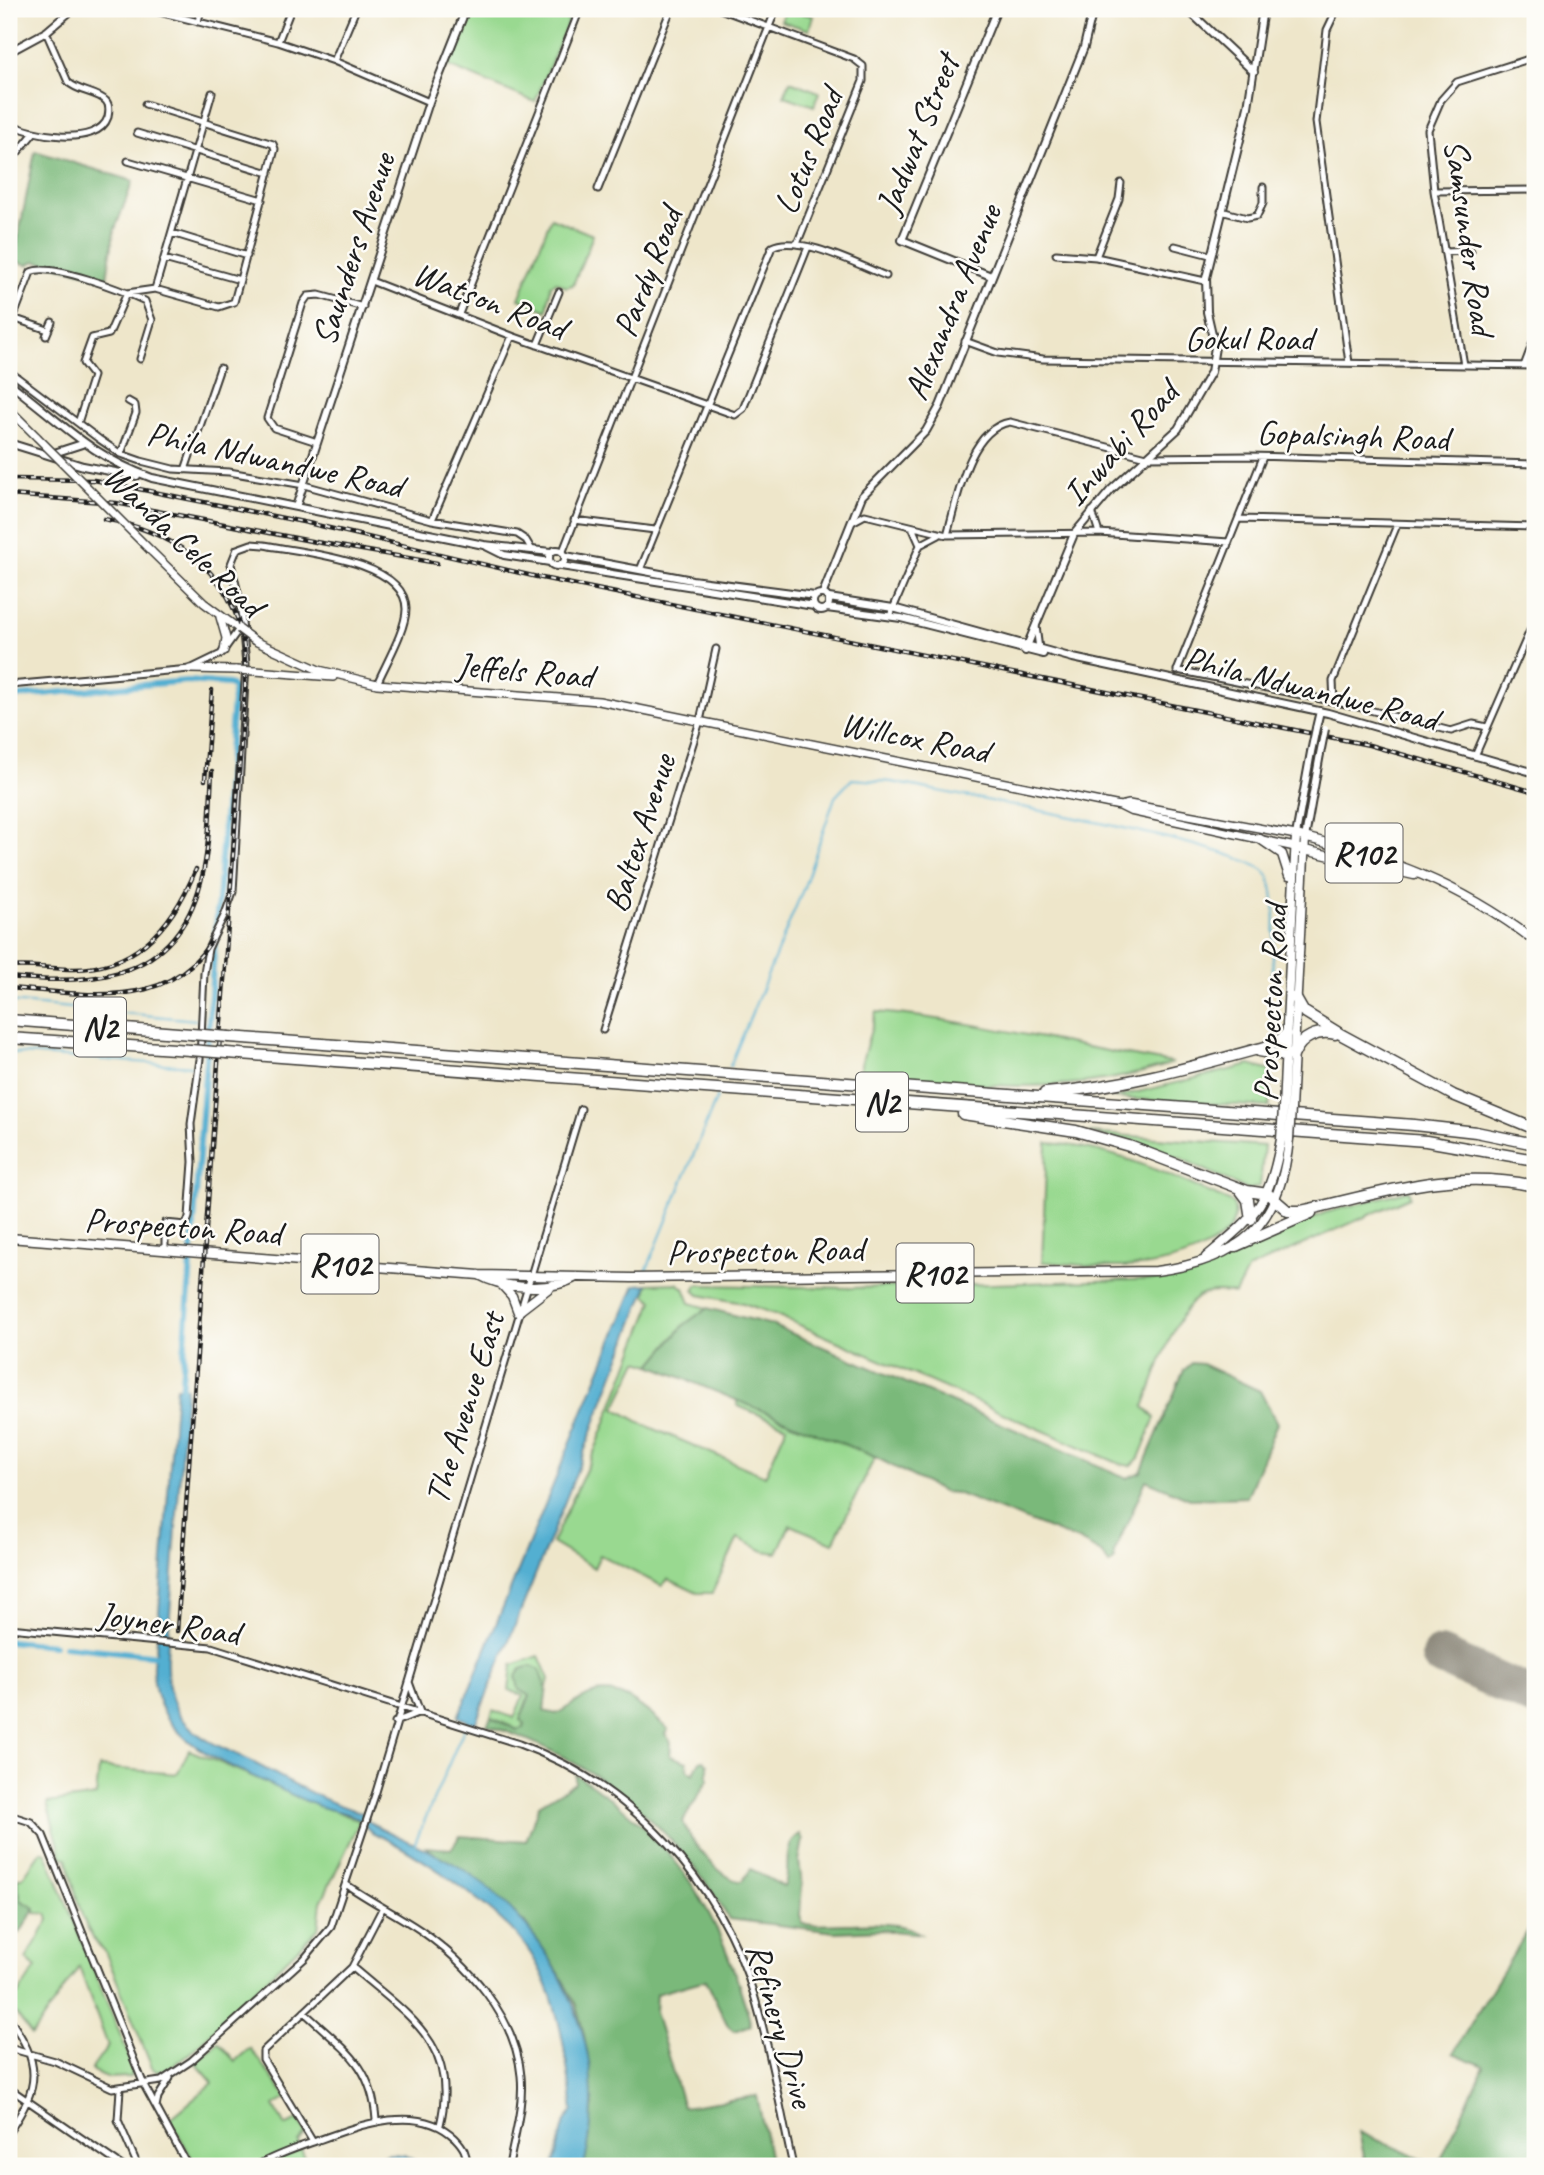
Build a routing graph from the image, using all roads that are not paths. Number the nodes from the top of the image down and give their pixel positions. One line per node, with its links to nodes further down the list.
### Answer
1 (73, 9): 18 (street)
2 (147, 9): 16 (street)
3 (201, 9): 16 (street)
4 (291, 9): 19 (street)
5 (356, 9): 22 (street)
6 (466, 9): 25 (street, Saunders Avenue)
7 (580, 9): 63 (street)
8 (671, 9): 38 (street)
9 (720, 9): 17 (street)
10 (776, 9): 17 (street, Pardy Road)
11 (997, 9): 55 (street, Jadwat Street)
12 (1093, 9): 55 (street, Alexandra Avenue)
13 (1187, 9): 23 (street)
14 (1263, 9): 23 (street, Inwabi Road)
15 (1337, 9): 73 (street)
16 (198, 22): 19 (street)
17 (768, 29): 44 (street, Lotus Road); 79 (street, Pardy Road)
18 (46, 32): 20 (street); 30 (street)
19 (278, 42): 22 (street)
20 (9, 52)
21 (1535, 57): 40 (street, Samsunder Road)
22 (334, 61): 25 (street)
23 (1254, 72): 42 (street, Inwabi Road)
24 (212, 93): 28 (street)
25 (429, 102): 57 (street, Saunders Avenue)
26 (145, 104): 28 (street)
27 (9, 123): 30 (street)
28 (203, 124): 31 (street); 34 (street)
29 (137, 133): 31 (street)
30 (33, 134): 33 (street)
31 (196, 149): 34 (street); 35 (street)
32 (128, 161): 35 (street)
33 (9, 163)
34 (269, 173): 41 (street)
35 (188, 178): 41 (street); 43 (street)
36 (1121, 183): 52 (street)
37 (1264, 187): 42 (street)
38 (598, 189)
39 (1535, 190): 40 (street)
40 (1434, 191): 48 (street, Samsunder Road)
41 (262, 200): 50 (street)
42 (1221, 211): 51 (street, Inwabi Road)
43 (172, 233): 50 (street); 53 (street)
44 (797, 244): 46 (street); 82 (street, Lotus Road)
45 (1175, 246): 51 (street)
46 (808, 247): 54 (street); 82 (street, Watson Road)
47 (1471, 251): 48 (street)
48 (1444, 253): 74 (street, Samsunder Road)
49 (1056, 254): 52 (street)
50 (247, 256): 56 (street)
51 (1209, 256): 58 (street, Inwabi Road)
52 (1096, 257): 58 (street)
53 (164, 258): 56 (street); 59 (street)
54 (886, 276)
55 (991, 276): 69 (street, Alexandra Avenue)
56 (240, 281): 59 (street)
57 (371, 281): 62 (street, Saunders Avenue); 63 (street, Watson Road)
58 (1205, 281): 72 (street, Inwabi Road)
59 (155, 289): 61 (street)
60 (559, 292): 70 (street)
61 (127, 293): 64 (street); 71 (street); 84 (street)
62 (363, 307): 85 (street, Saunders Avenue); 85 (street)
63 (458, 314): 67 (street, Watson Road)
64 (13, 318): 65 (street); 66 (street)
65 (52, 322)
66 (9, 329)
67 (512, 336): 70 (street, Watson Road); 103 (street)
68 (1535, 337): 75 (street)
69 (965, 341): 72 (street, Gokul Road); 98 (street, Alexandra Avenue)
70 (537, 345): 79 (street, Watson Road)
71 (140, 359)
72 (1214, 362): 73 (street, Gokul Road); 88 (street, Inwabi Road)
73 (1349, 363): 74 (street, Gokul Road)
74 (1464, 365): 75 (street, Gokul Road)
75 (1524, 366): 76 (street, Gokul Road)
76 (1535, 366)
77 (220, 368): 95 (street)
78 (9, 371): 84 (street, Phila Ndwandwe Road)
79 (631, 380): 82 (street, Watson Road); 104 (street, Pardy Road)
80 (9, 383): 87 (street, Phila Ndwandwe Road)
81 (128, 401): 89 (street)
82 (709, 406): 109 (street, Lotus Road)
83 (9, 409): 130 (main road, Wanda Cele Road, bridge)
84 (78, 423): 89 (street, Phila Ndwandwe Road)
85 (317, 442): 97 (street, Saunders Avenue)
86 (9, 443): 90 (street)
87 (82, 444): 90 (street); 96 (street, Phila Ndwandwe Road)
88 (1158, 447): 91 (street); 92 (street, Inwabi Road)
89 (121, 454): 95 (street, Phila Ndwandwe Road)
90 (49, 455): 96 (street)
91 (1170, 456): 92 (street, Gopalsingh Road); 93 (street, Gopalsingh Road)
92 (1147, 457): 100 (street, Inwabi Road); 113 (street, Gopalsingh Road)
93 (1263, 457): 94 (street, Gopalsingh Road); 102 (street)
94 (1535, 464)
95 (185, 470): 97 (street, Phila Ndwandwe Road)
96 (152, 478): 99 (street, Phila Ndwandwe Road)
97 (304, 485): 99 (street, Saunders Avenue); 103 (street, Phila Ndwandwe Road)
98 (862, 496): 101 (street); 105 (street, Alexandra Avenue)
99 (296, 507): 116 (street, Phila Ndwandwe Road)
100 (1092, 511): 110 (street); 111 (street, Inwabi Road)
101 (865, 515): 105 (street); 107 (street)
102 (1239, 519): 106 (street); 115 (street)
103 (432, 520): 114 (street, Phila Ndwandwe Road)
104 (574, 520): 109 (street); 121 (street, Pardy Road)
105 (850, 523): 125 (street, Alexandra Avenue)
106 (1397, 525): 108 (street); 145 (street)
107 (912, 527): 112 (street); 117 (street)
108 (1535, 527)
109 (655, 530): 124 (street, Lotus Road)
110 (1099, 533): 111 (street); 115 (street)
111 (1074, 534): 113 (street); 131 (street, Inwabi Road)
112 (939, 535): 113 (street); 117 (street)
113 (947, 536)
114 (526, 540): 118 (street); 119 (street)
115 (1229, 542): 140 (street)
116 (484, 545): 118 (street, Phila Ndwandwe Road); 122 (street, Phila Ndwandwe Road)
117 (920, 545): 128 (street)
118 (519, 548): 119 (street, Phila Ndwandwe Road)
119 (532, 550): 120 (street, Phila Ndwandwe Road)
120 (551, 552): 121 (street, Phila Ndwandwe Road); 122 (street)
121 (564, 554): 123 (street); 124 (street, Phila Ndwandwe Road)
122 (550, 562): 123 (street, Phila Ndwandwe Road)
123 (561, 566): 126 (street)
124 (640, 570): 125 (street, Phila Ndwandwe Road)
125 (822, 596): 126 (street); 127 (street); 128 (street, Phila Ndwandwe Road)
126 (814, 607): 127 (street, Phila Ndwandwe Road)
127 (827, 608): 129 (street, Phila Ndwandwe Road)
128 (893, 608): 129 (street); 134 (street, Phila Ndwandwe Road)
129 (890, 616): 134 (street, Phila Ndwandwe Road)
130 (220, 617): 133 (main road, Wanda Cele Road); 137 (main road)
131 (1037, 619): 134 (street, Inwabi Road); 136 (street, Inwabi Road)
132 (1535, 619): 149 (street)
133 (236, 627): 137 (street); 141 (main road, Wanda Cele Road, bridge)
134 (1026, 648): 136 (street, Phila Ndwandwe Road); 138 (street, Phila Ndwandwe Road)
135 (716, 649): 148 (street, Baltex Avenue)
136 (1039, 649): 138 (street, Phila Ndwandwe Road)
137 (225, 651): 139 (street)
138 (1073, 658): 142 (street, Phila Ndwandwe Road)
139 (190, 668): 141 (main road, bridge); 144 (street)
140 (1178, 670): 142 (street); 145 (street, Phila Ndwandwe Road)
141 (345, 677): 143 (main road, Jeffels Road)
142 (1173, 680): 146 (street, Phila Ndwandwe Road)
143 (377, 684): 148 (main road, Jeffels Road); 182 (street, bridge)
144 (9, 685)
145 (1334, 702): 149 (street, Phila Ndwandwe Road)
146 (1320, 711): 147 (street, Phila Ndwandwe Road); 153 (street, Prospecton Road, bridge)
147 (1328, 713): 150 (street, Phila Ndwandwe Road); 154 (street, Prospecton Road, bridge)
148 (700, 721): 152 (main road, Willcox Road); 163 (street, Baltex Avenue)
149 (1488, 727): 150 (street)
150 (1475, 756): 151 (street, Phila Ndwandwe Road)
151 (1535, 773)
152 (1120, 806): 153 (main road, Willcox Road); 155 (main road, Willcox Road)
153 (1296, 835): 154 (main road, R102); 156 (main road, Prospecton Road / R102)
154 (1306, 838): 157 (main road, Prospecton Road / R102); 158 (main road, R102)
155 (1260, 839): 156 (main road, Willcox Road); 159 (main road)
156 (1295, 847): 157 (main road, R102); 159 (main road, Prospecton Road / R102)
157 (1305, 850): 158 (main road, R102); 161 (main road, Prospecton Road / R102)
158 (1431, 878): 160 (main road, R102)
159 (1291, 889): 164 (main road, Prospecton Road / R102)
160 (1535, 941)
161 (1295, 997): 165 (highway); 168 (main road, Prospecton Road / R102)
162 (9, 1020): 169 (highway, N2, bridge)
163 (603, 1030)
164 (1286, 1034): 167 (highway); 168 (main road, Prospecton Road / R102)
165 (1342, 1035): 168 (highway); 172 (highway)
166 (9, 1038): 170 (highway, N2, bridge)
167 (1251, 1051): 168 (highway); 169 (highway)
168 (1290, 1055): 177 (main road, Prospecton Road / R102, bridge)
169 (1017, 1096): 173 (highway, N2)
170 (945, 1106): 174 (highway, N2); 176 (highway)
171 (581, 1109): 185 (street, The Avenue East)
172 (1535, 1129)
173 (1535, 1144)
174 (1535, 1160)
175 (1535, 1186): 178 (highway)
176 (1238, 1188): 177 (highway); 179 (highway)
177 (1272, 1198): 178 (highway); 179 (main road, Prospecton Road / R102); 181 (main road, Prospecton Road / R102)
178 (1330, 1204): 181 (highway)
179 (1251, 1219): 183 (main road, Prospecton Road / R102)
180 (9, 1238): 182 (main road, Prospecton Road / R102)
181 (1236, 1246): 183 (main road, Prospecton Road / R102)
182 (165, 1251): 184 (main road, Prospecton Road / R102)
183 (1204, 1258): 186 (main road, Prospecton Road / R102)
184 (479, 1275): 185 (main road, R102); 187 (main road, R102)
185 (529, 1275): 186 (main road, R102); 189 (street, The Avenue East)
186 (576, 1277): 188 (main road, R102)
187 (501, 1283): 189 (main road, R102); 190 (main road)
188 (555, 1284): 189 (main road, R102); 190 (main road)
189 (526, 1286): 190 (street, The Avenue East)
190 (518, 1312): 192 (street, The Avenue East)
191 (9, 1628): 193 (street, Joyner Road)
192 (408, 1680): 193 (street, The Avenue East); 194 (street)
193 (400, 1706): 194 (street, Refinery Drive); 195 (street, The Avenue East)
194 (420, 1713): 195 (street); 220 (street, Refinery Drive)
195 (396, 1723): 197 (street, The Avenue East)
196 (9, 1815): 205 (street)
197 (347, 1885): 198 (street); 204 (street, The Avenue East)
198 (382, 1909): 199 (street); 219 (street)
199 (352, 1967): 200 (street); 211 (street)
200 (304, 2012): 210 (street); 213 (street)
201 (9, 2018): 203 (street)
202 (9, 2048): 203 (street)
203 (32, 2054): 207 (street); 208 (street)
204 (172, 2076): 205 (street, The Avenue East); 209 (street)
205 (144, 2085): 207 (street, The Avenue East); 209 (street)
206 (9, 2088): 208 (street)
207 (120, 2089): 215 (street)
208 (29, 2102): 212 (street); 214 (street)
209 (156, 2110): 216 (street)
210 (376, 2120): 211 (street); 213 (street)
211 (440, 2125): 218 (street)
212 (9, 2132)
213 (313, 2142): 217 (street)
214 (122, 2166)
215 (138, 2166)
216 (188, 2166)
217 (256, 2166)
218 (466, 2166)
219 (509, 2166)
220 (793, 2166)

